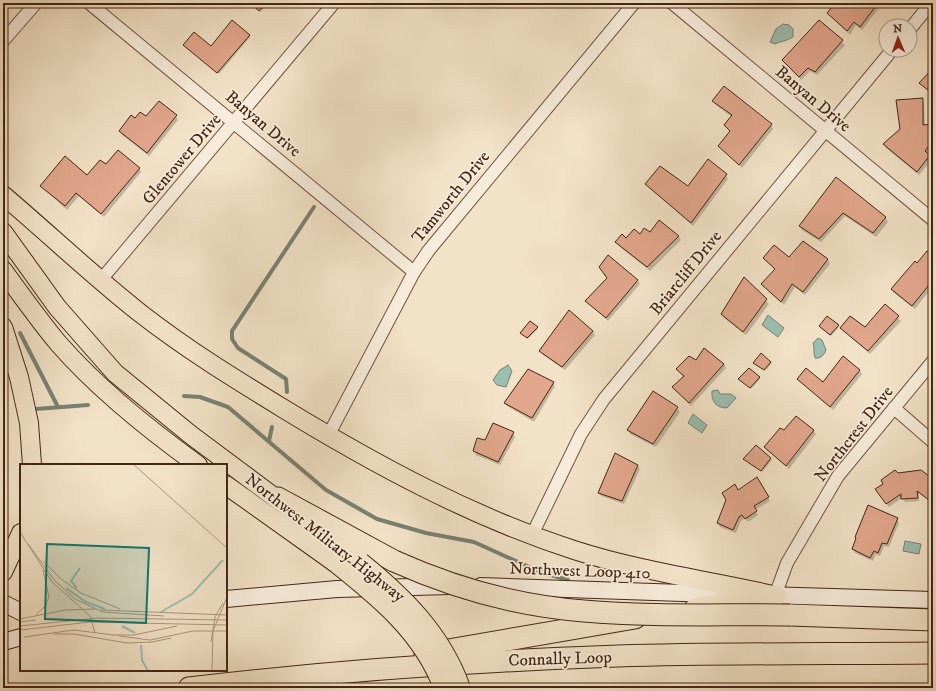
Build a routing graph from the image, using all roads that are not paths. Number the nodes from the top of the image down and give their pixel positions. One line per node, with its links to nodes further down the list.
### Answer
1 (36, 3): 8 (street)
2 (89, 3): 10 (street, Banyan Drive)
3 (334, 3): 10 (street, Glentower Drive)
4 (634, 3): 16 (street, Tamworth Drive)
5 (672, 3): 11 (street, Banyan Drive)
6 (931, 3): 7 (street)
7 (918, 18)
8 (3, 41)
9 (885, 58): 11 (street, Briarcliff Drive)
10 (234, 123): 16 (street, Banyan Drive); 17 (street, Glentower Drive)
11 (824, 131): 13 (street, Banyan Drive); 28 (street, Briarcliff Drive)
12 (3, 195): 17 (main road)
13 (933, 220)
14 (3, 232): 26 (main road, Northwest Military Highway)
15 (3, 270): 24 (main road)
16 (414, 272): 21 (street, Tamworth Drive)
17 (100, 281): 21 (main road)
18 (3, 327): 23 (main road)
19 (933, 361): 20 (street, Northcrest Drive)
20 (894, 408): 22 (street); 30 (street, Northcrest Drive)
21 (328, 436): 28 (main road)
22 (933, 442)
23 (32, 464)
24 (197, 464)
25 (227, 486): 41 (main road, Northwest Military Highway, bridge)
26 (278, 498): 35 (highway, bridge); 42 (main road, Northwest Military Highway, bridge)
27 (20, 535): 29 (main road)
28 (532, 535): 30 (main road)
29 (3, 572)
30 (775, 596): 31 (main road, Northwest Loop 410); 32 (main road, Northwest Loop 410); 39 (highway)
31 (227, 599)
32 (933, 600)
33 (3, 603): 34 (main road)
34 (20, 612)
35 (933, 620)
36 (20, 637): 37 (main road)
37 (3, 642)
38 (933, 653): 39 (highway, Connally Loop)
39 (289, 677): 40 (highway, Connally Loop)
40 (189, 688)
41 (443, 688)
42 (461, 688)

